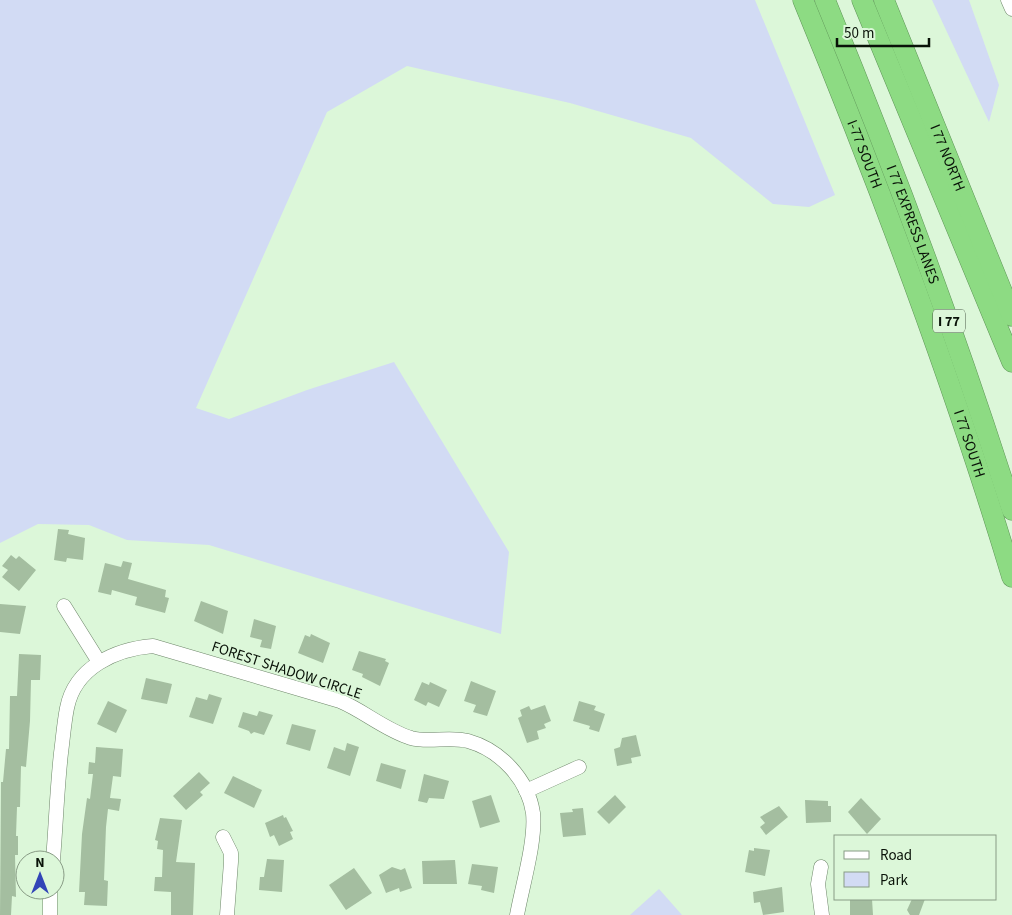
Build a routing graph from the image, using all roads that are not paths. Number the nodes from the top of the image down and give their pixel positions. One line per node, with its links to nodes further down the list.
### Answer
1 (803, 0): 8 (highway, I-77 SOUTH / I 77)
2 (825, 0): 7 (highway, I 77 EXPRESS LANES / I 77)
3 (862, 0): 10 (highway)
4 (884, 0): 9 (highway, I 77 NORTH)
5 (1008, 0): 6 (street)
6 (1012, 9)
7 (879, 134): 8 (highway); 11 (highway, I 77 EXPRESS LANES / I 77)
8 (924, 311): 12 (highway, I 77 SOUTH / I 77)
9 (1012, 316)
10 (1012, 362)
11 (1012, 510)
12 (1012, 577)
13 (64, 606): 14 (street)
14 (99, 662): 16 (street, FOREST SHADOW CIRCLE); 18 (street, FOREST SHADOW CIRCLE)
15 (579, 767): 16 (street)
16 (526, 791): 23 (street, FOREST SHADOW CIRCLE)
17 (223, 837): 22 (street)
18 (54, 850)
19 (821, 867): 24 (street)
20 (50, 900): 21 (street)
21 (50, 915)
22 (226, 915)
23 (517, 915)
24 (822, 915)

